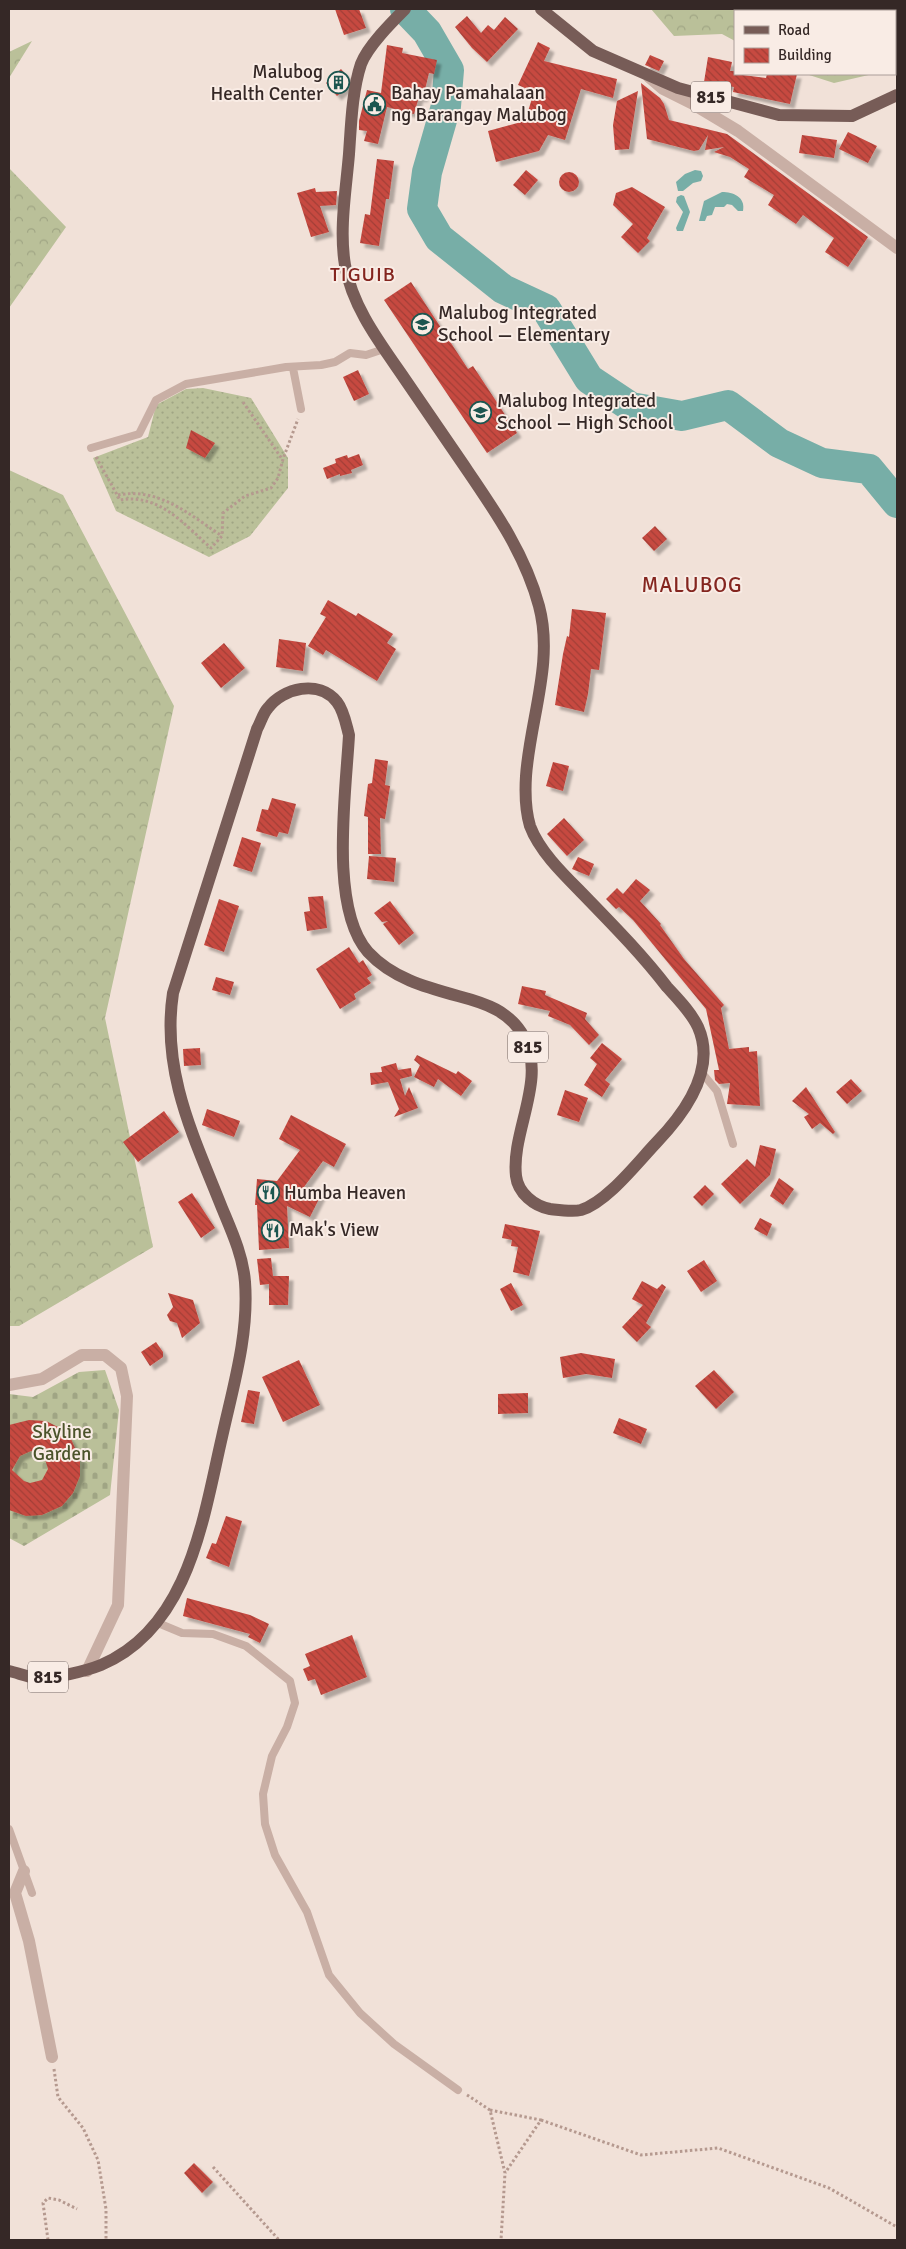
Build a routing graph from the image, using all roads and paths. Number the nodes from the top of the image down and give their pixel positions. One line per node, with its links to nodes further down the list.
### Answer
1 (405, 9): 6 (main road, 815)
2 (540, 9): 3 (main road, 815)
3 (648, 75): 4 (main road, 815); 5 (street)
4 (897, 95)
5 (897, 248)
6 (384, 349): 7 (lane); 14 (main road, 815)
7 (293, 368): 9 (lane); 10 (lane)
8 (243, 402): 11 (path)
9 (302, 409): 11 (path)
10 (91, 448): 12 (path)
11 (282, 459): 13 (path)
12 (118, 494): 13 (path); 13 (path)
13 (222, 536)
14 (702, 1073): 15 (lane); 17 (main road, 815)
15 (733, 1144)
16 (9, 1385): 19 (street)
17 (158, 1623): 19 (main road, 815); 24 (lane)
18 (9, 1671): 19 (main road, 815)
19 (87, 1671)
20 (9, 1829): 21 (lane)
21 (24, 1871): 22 (lane); 23 (street)
22 (32, 1893)
23 (52, 2056): 32 (path)
24 (458, 2090): 25 (path)
25 (490, 2110): 26 (path); 28 (path)
26 (541, 2120): 28 (path); 30 (path)
27 (213, 2167): 33 (path)
28 (505, 2173): 34 (path)
29 (77, 2209): 31 (path)
30 (897, 2227)
31 (48, 2240)
32 (106, 2240)
33 (280, 2240)
34 (501, 2240)

